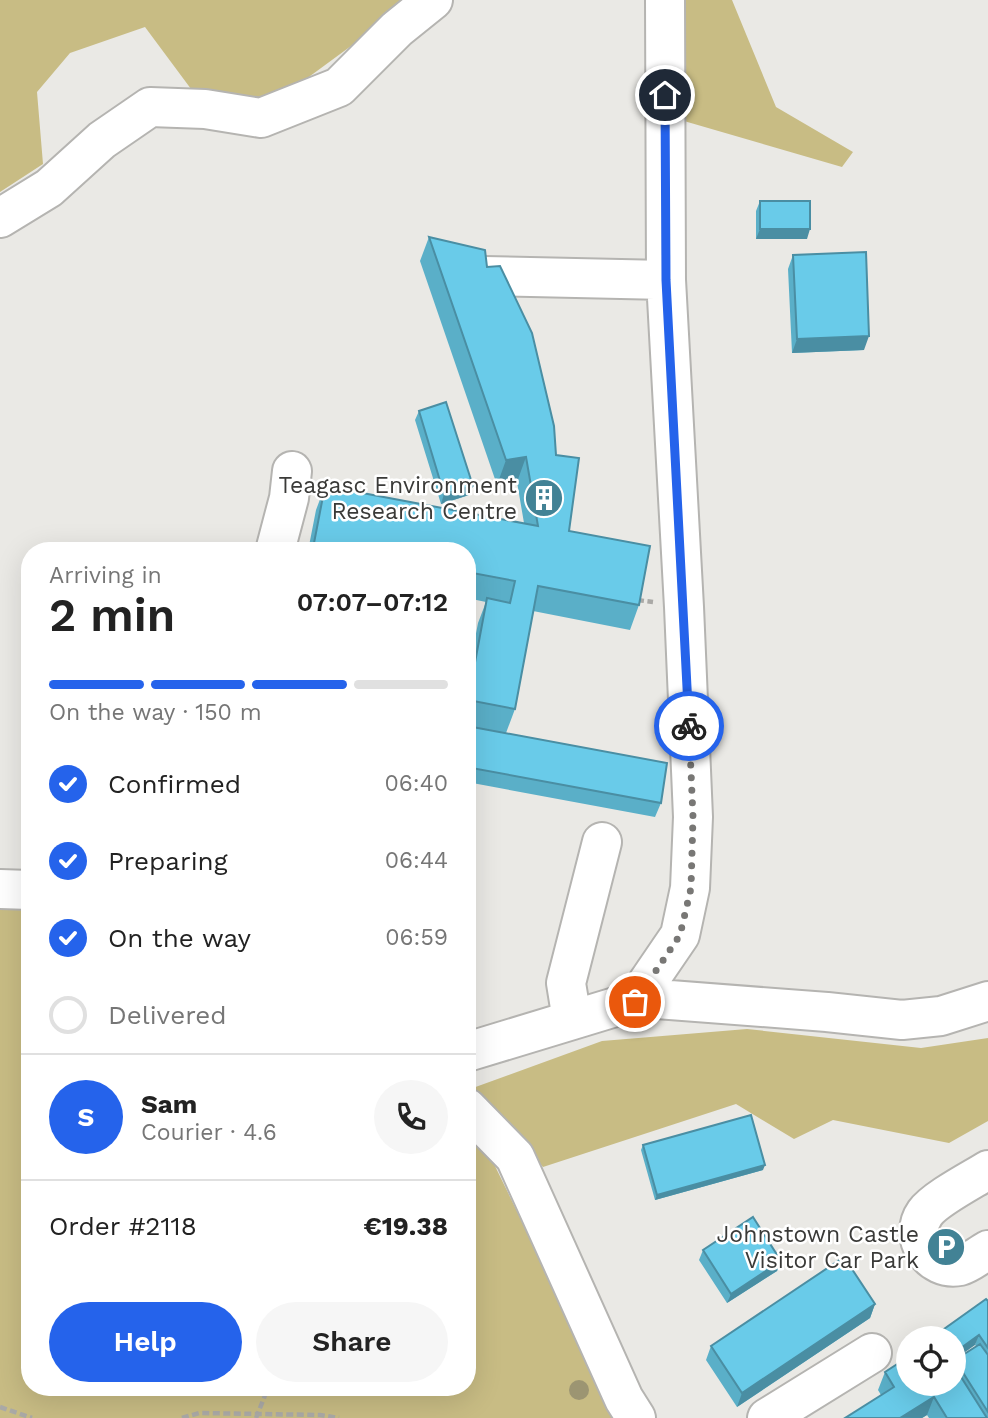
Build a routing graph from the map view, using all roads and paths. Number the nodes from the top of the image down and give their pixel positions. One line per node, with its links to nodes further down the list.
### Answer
1 (433, 0): 3 (lane)
2 (665, 0): 5 (lane)
3 (0, 219)
4 (484, 276): 5 (lane)
5 (666, 280): 12 (lane)
6 (292, 471): 7 (lane)
7 (277, 542)
8 (602, 842): 13 (lane)
9 (0, 889): 10 (lane)
10 (21, 890)
11 (988, 1000): 12 (lane)
12 (635, 1002): 13 (lane)
13 (572, 1020): 14 (lane)
14 (476, 1049)
15 (476, 1117): 25 (lane)
16 (988, 1170): 17 (lane)
17 (988, 1250)
18 (872, 1353): 26 (lane)
19 (265, 1396): 21 (path)
20 (0, 1407): 22 (path)
21 (256, 1416): 23 (path); 24 (path)
22 (32, 1418)
23 (182, 1418)
24 (339, 1418)
25 (636, 1418)
26 (767, 1418)

